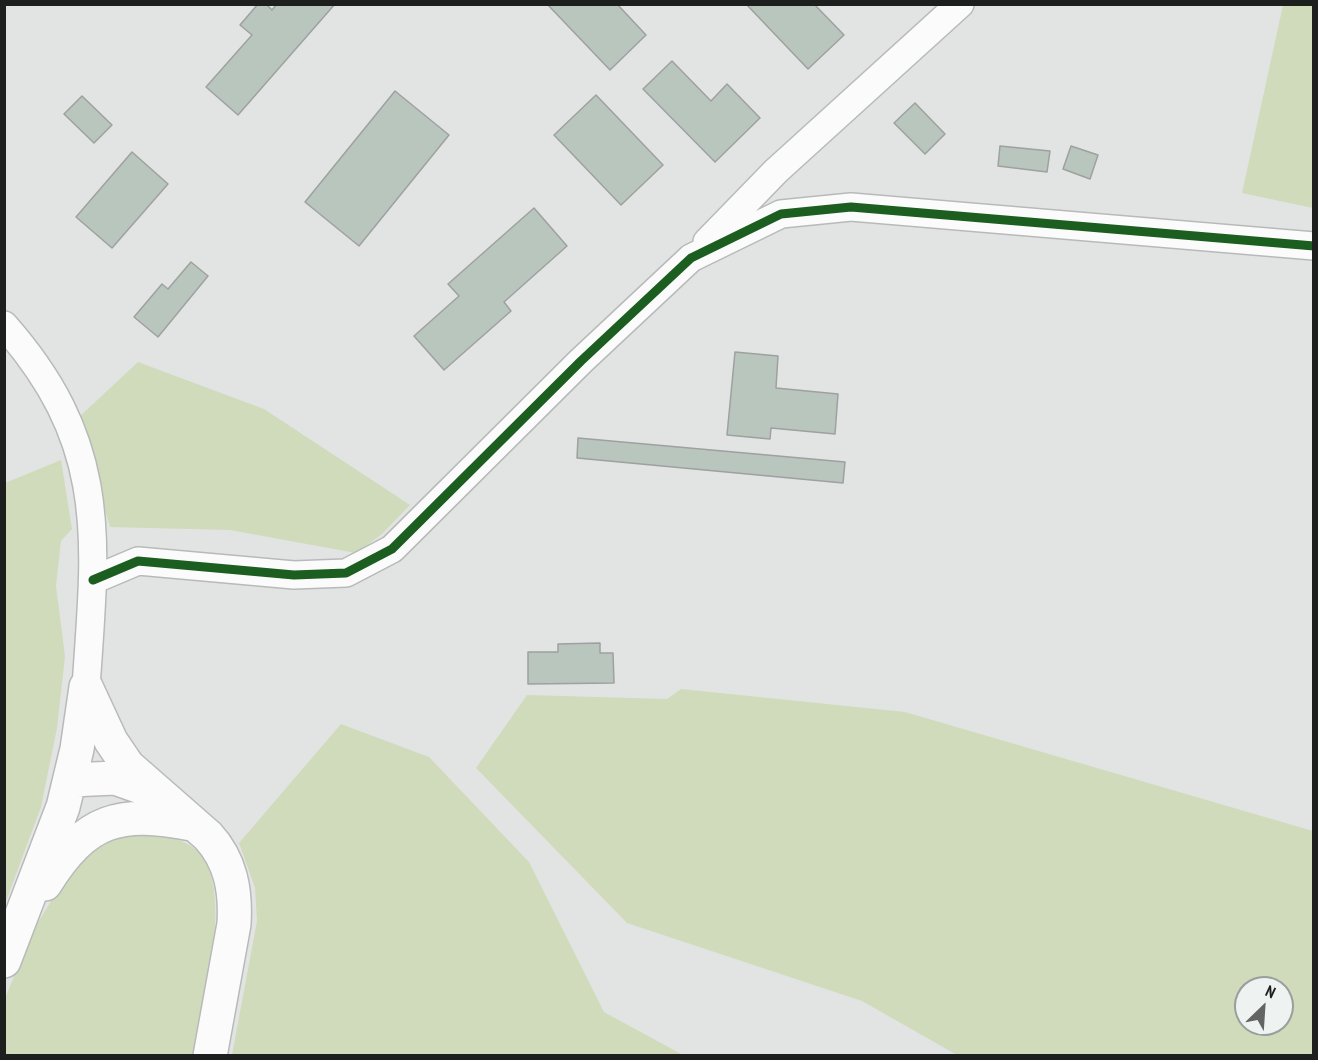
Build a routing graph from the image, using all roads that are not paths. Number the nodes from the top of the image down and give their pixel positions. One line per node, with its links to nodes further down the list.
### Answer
1 (960, 4): 3 (street)
2 (1314, 246): 3 (street)
3 (691, 258): 5 (street)
4 (4, 325): 5 (street)
5 (93, 580): 6 (street)
6 (86, 687): 7 (main road); 8 (main road)
7 (71, 780): 8 (main road); 9 (main road); 11 (main road)
8 (159, 794): 10 (main road)
9 (132, 817): 10 (main road); 11 (main road)
10 (192, 824): 13 (main road)
11 (18, 926): 12 (main road)
12 (4, 961)
13 (210, 1056)

